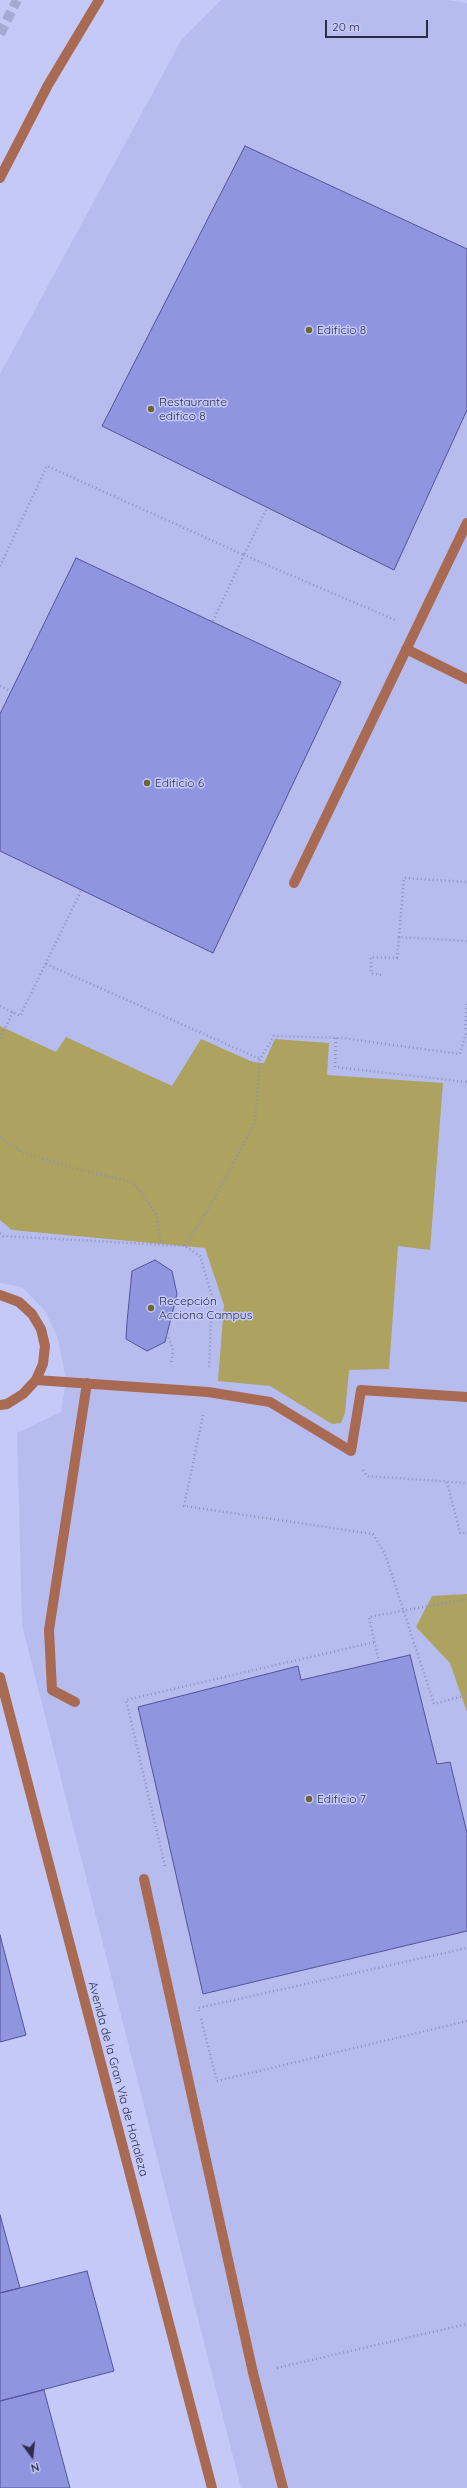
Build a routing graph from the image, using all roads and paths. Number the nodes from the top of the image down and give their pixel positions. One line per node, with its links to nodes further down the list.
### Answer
1 (98, 0): 2 (street)
2 (0, 178)
3 (267, 508): 5 (path)
4 (467, 523): 9 (street)
5 (244, 555): 6 (path); 7 (path); 8 (path)
6 (0, 566)
7 (213, 621)
8 (402, 623)
9 (406, 649): 10 (street); 14 (street)
10 (467, 679)
11 (0, 686): 12 (path)
12 (11, 692)
13 (467, 882): 16 (path)
14 (294, 883)
15 (81, 891): 18 (path)
16 (399, 937): 17 (path); 19 (path)
17 (467, 941)
18 (46, 964): 22 (path); 26 (path)
19 (381, 975)
20 (467, 1003): 23 (path)
21 (0, 1006): 22 (path)
22 (13, 1012): 24 (path)
23 (466, 1030): 25 (path)
24 (0, 1038)
25 (336, 1038): 26 (path); 27 (path)
26 (260, 1059): 31 (path)
27 (467, 1082)
28 (0, 1137): 30 (path)
29 (0, 1233): 30 (path)
30 (160, 1244): 31 (path)
31 (185, 1246): 37 (path)
32 (0, 1295): 34 (street)
33 (167, 1334): 36 (path)
34 (36, 1380): 35 (street); 39 (street)
35 (87, 1383): 36 (street); 50 (street)
36 (166, 1389): 37 (street)
37 (208, 1392): 40 (street); 45 (path)
38 (467, 1398): 40 (street)
39 (0, 1404)
40 (351, 1451): 41 (path)
41 (447, 1482): 42 (path); 43 (path)
42 (467, 1483)
43 (467, 1533)
44 (467, 1598): 45 (path)
45 (402, 1609): 46 (path); 49 (path)
46 (375, 1642): 47 (path); 51 (path)
47 (379, 1662)
48 (0, 1677): 61 (street, Avenida de la Gran Vía de Hortaleza)
49 (467, 1695)
50 (75, 1702)
51 (166, 1870)
52 (144, 1879): 58 (street)
53 (467, 1948): 55 (path)
54 (197, 2001): 55 (path)
55 (198, 2008): 57 (path)
56 (467, 2021): 57 (path)
57 (217, 2081): 58 (path)
58 (190, 2087): 60 (street)
59 (467, 2324): 60 (path)
60 (253, 2374): 62 (street)
61 (212, 2488)
62 (283, 2488)

